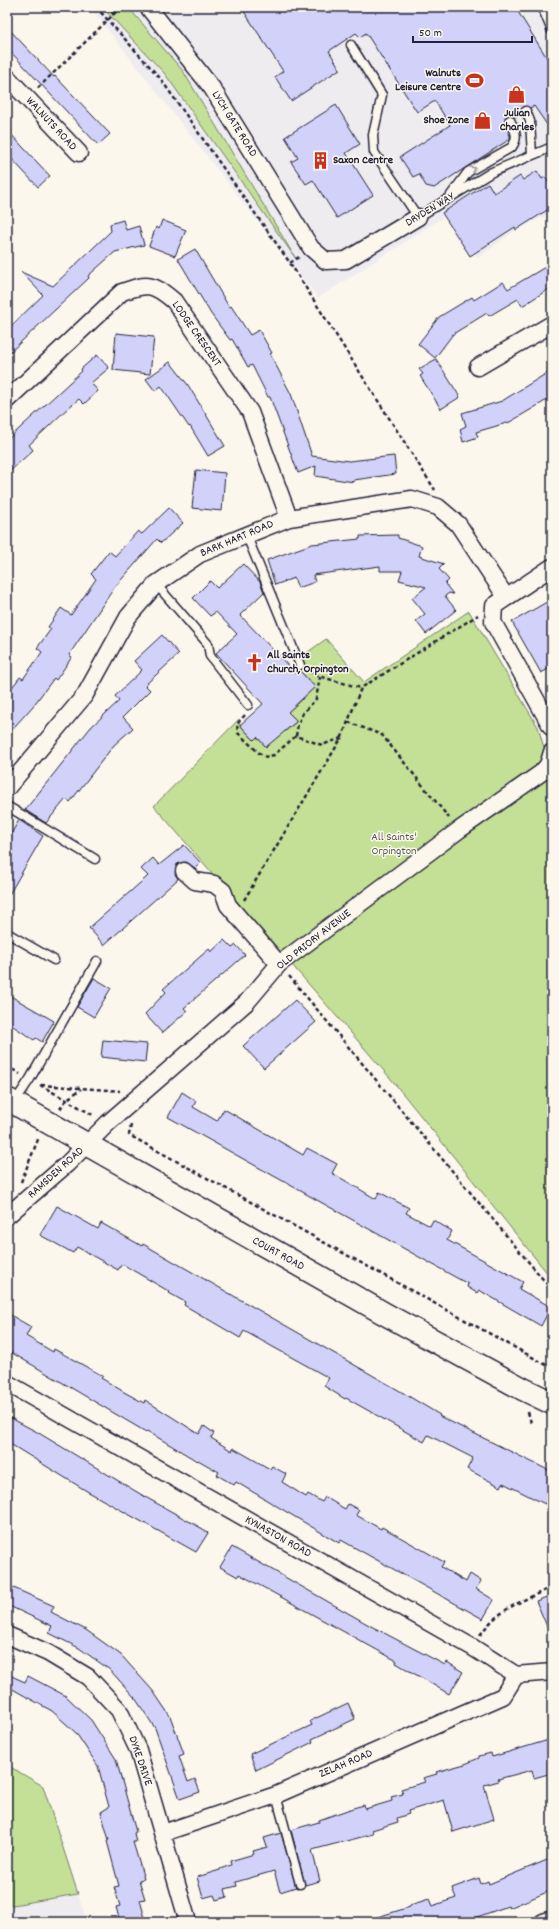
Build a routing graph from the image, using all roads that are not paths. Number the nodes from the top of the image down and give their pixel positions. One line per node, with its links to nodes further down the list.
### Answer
1 (148, 7): 13 (street, LYCH GATE ROAD)
2 (542, 7): 3 (lane)
3 (552, 31)
4 (351, 45): 12 (lane)
5 (8, 80): 9 (street, WALNUTS ROAD)
6 (526, 111): 10 (lane)
7 (510, 120): 11 (lane, one-way to 7)
8 (552, 147): 10 (lane, DRYDEN WAY)
9 (79, 153)
10 (532, 155): 11 (lane, DRYDEN WAY)
11 (448, 199): 12 (lane, DRYDEN WAY)
12 (418, 217): 13 (street, DRYDEN WAY)
13 (311, 248)
14 (552, 324): 15 (street)
15 (478, 366)
16 (7, 400): 17 (street, LODGE CRESCENT)
17 (289, 518): 18 (street, BARK HART ROAD); 21 (street, BARK HART ROAD)
18 (246, 534): 20 (street, BARK HART ROAD); 22 (lane)
19 (552, 567): 21 (street)
20 (156, 584): 23 (lane); 26 (street, BARK HART ROAD)
21 (500, 602): 24 (street)
22 (300, 665)
23 (248, 704)
24 (552, 728)
25 (552, 752): 33 (street, OLD PRIORY AVENUE)
26 (7, 788)
27 (7, 806): 28 (lane)
28 (95, 859)
29 (184, 871): 33 (street)
30 (7, 933): 31 (lane)
31 (54, 960)
32 (97, 961): 34 (lane)
33 (279, 964): 35 (street, OLD PRIORY AVENUE)
34 (10, 1101): 35 (main road, COURT ROAD)
35 (86, 1145): 36 (street, RAMSDEN ROAD); 38 (main road, COURT ROAD)
36 (7, 1216)
37 (7, 1383): 41 (street, KYNASTON ROAD)
38 (552, 1403)
39 (7, 1635): 43 (street, DYKE DRIVE)
40 (552, 1672): 41 (street)
41 (516, 1676): 42 (street, ZELAH ROAD)
42 (276, 1794): 43 (street, ZELAH ROAD); 44 (lane)
43 (163, 1833): 46 (street, DYKE DRIVE)
44 (300, 1884)
45 (552, 1918): 47 (street)
46 (188, 1922)
47 (543, 1922)

